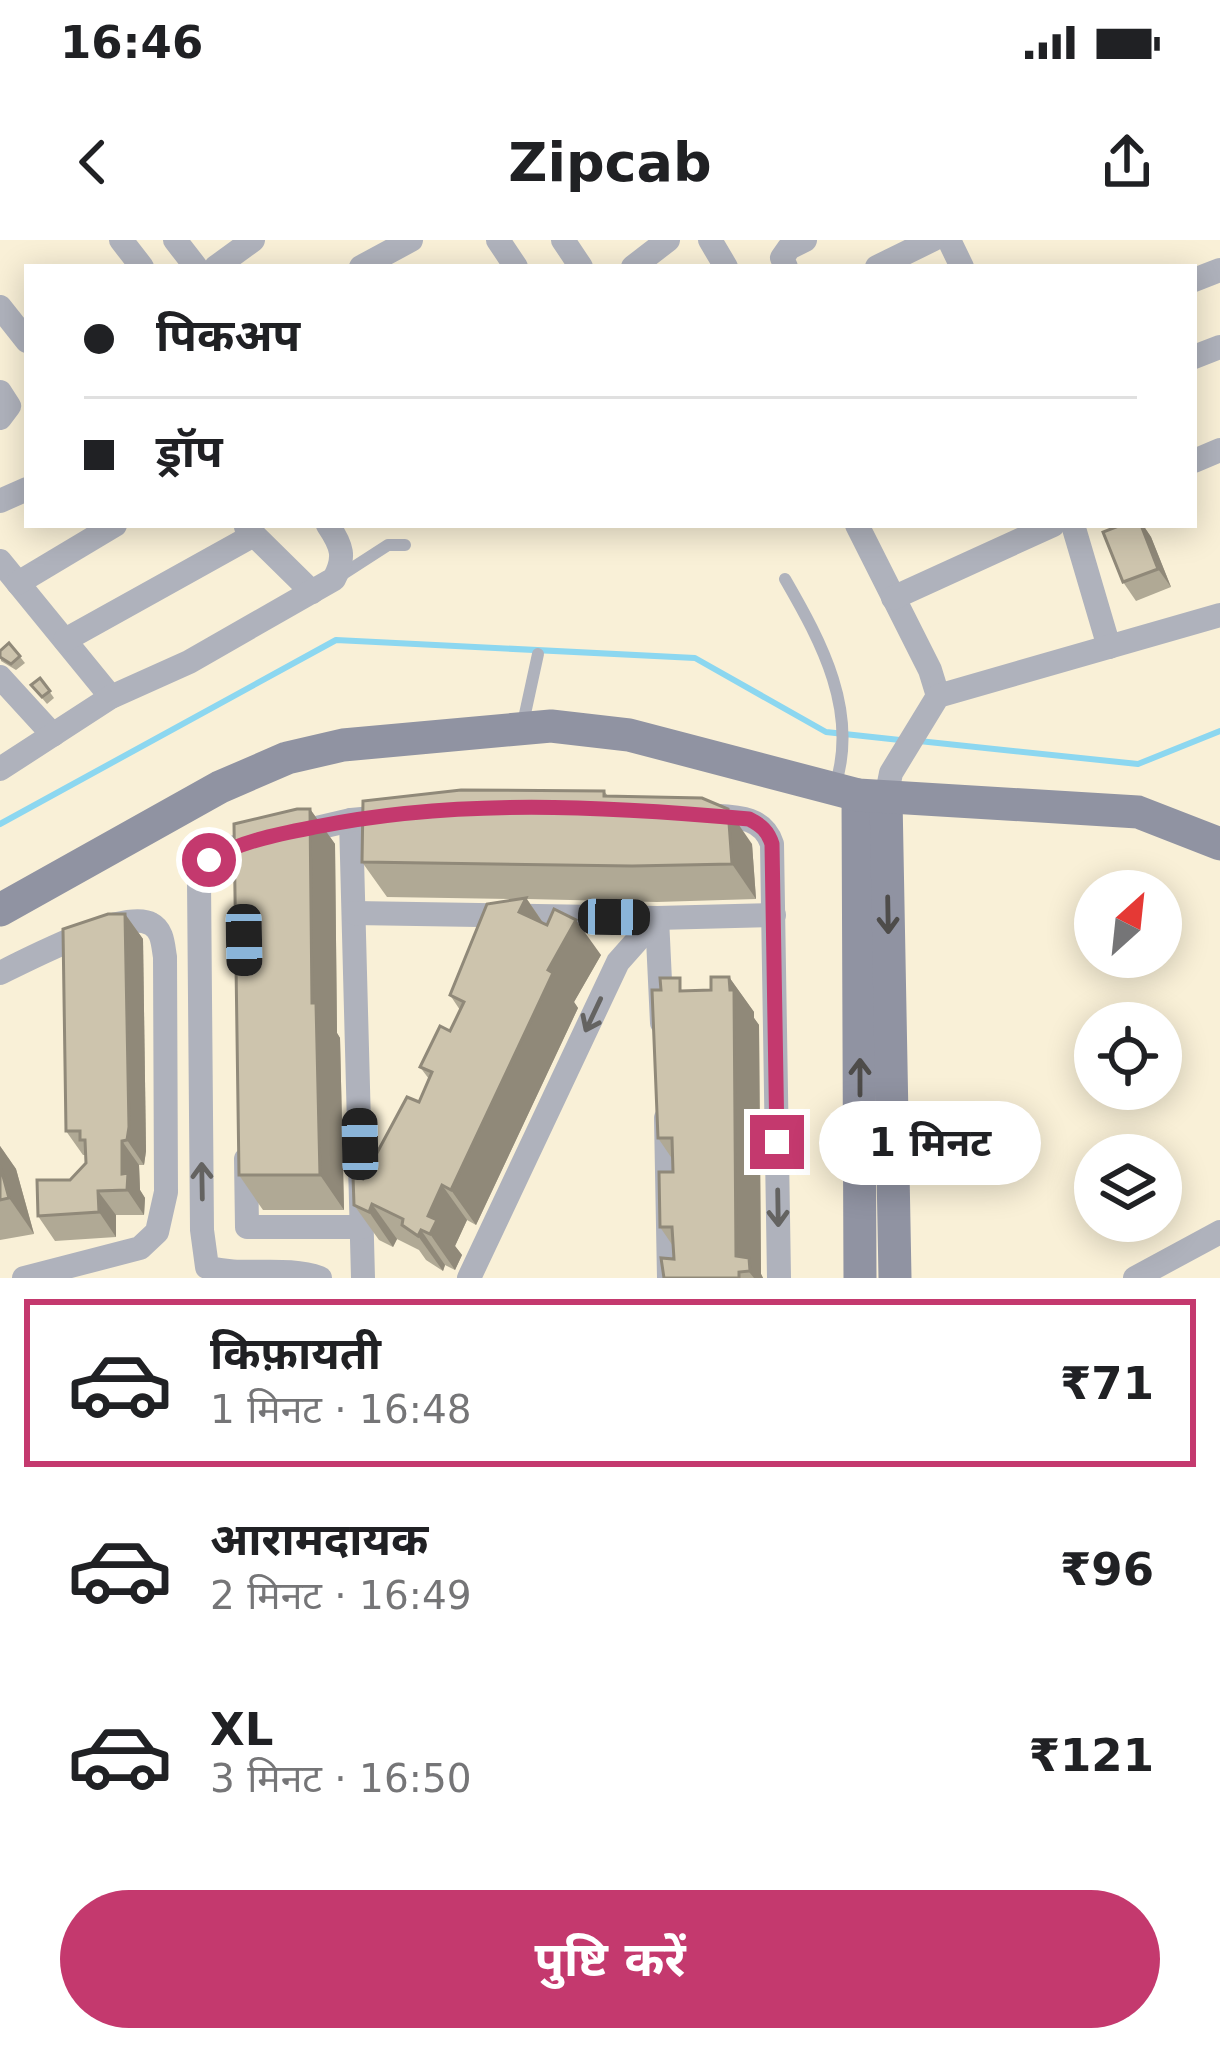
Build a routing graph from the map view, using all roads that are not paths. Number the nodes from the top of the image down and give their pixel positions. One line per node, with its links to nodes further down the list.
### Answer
1 (121, 240): 10 (street)
2 (175, 240): 11 (street)
3 (253, 240): 8 (street)
4 (411, 240): 12 (street)
5 (668, 240): 9 (street)
6 (805, 240): 13 (street)
7 (932, 240): 14 (street)
8 (221, 255)
9 (637, 255)
10 (140, 264)
11 (194, 264)
12 (367, 264)
13 (785, 264)
14 (883, 264)
15 (0, 307): 16 (street)
16 (24, 336)
17 (0, 392): 18 (street)
18 (0, 418)
19 (110, 528): 28 (street)
20 (330, 528): 29 (street)
21 (858, 528): 30 (street)
22 (1046, 528): 30 (street)
23 (1074, 528): 33 (street)
24 (249, 530): 29 (street); 32 (street)
25 (405, 545): 29 (lane)
26 (0, 561): 28 (street)
27 (785, 580): 43 (lane)
28 (18, 583): 32 (street)
29 (323, 586): 36 (street)
30 (893, 598): 38 (street)
31 (1220, 615): 33 (street)
32 (65, 640): 36 (street)
33 (1109, 647): 38 (street)
34 (538, 654): 40 (lane)
35 (0, 677): 37 (street)
36 (112, 697): 41 (street)
37 (23, 704): 39 (street); 41 (street)
38 (932, 704): 43 (street)
39 (0, 719)
40 (521, 729): 43 (street); 48 (street)
41 (53, 735): 42 (street)
42 (0, 769)
43 (863, 782): 47 (street); 66 (street, one-way to 43); 67 (street, one-way to 67)
44 (671, 812): 50 (street)
45 (418, 813): 46 (street)
46 (351, 820): 49 (street); 58 (street, one-way to 46)
47 (1220, 844)
48 (0, 910)
49 (354, 914): 51 (street); 56 (street)
50 (774, 915): 51 (street); 65 (street, one-way to 65)
51 (657, 918): 53 (street); 63 (street, one-way to 63)
52 (0, 974): 60 (street)
53 (663, 1050)
54 (666, 1095): 64 (street)
55 (246, 1131): 57 (street)
56 (362, 1226): 57 (street); 62 (street)
57 (247, 1227): 58 (street)
58 (202, 1230): 61 (street)
59 (1220, 1232): 68 (street)
60 (24, 1278)
61 (320, 1278)
62 (363, 1278)
63 (469, 1278)
64 (670, 1278)
65 (779, 1278)
66 (860, 1278)
67 (895, 1278)
68 (1135, 1278)

